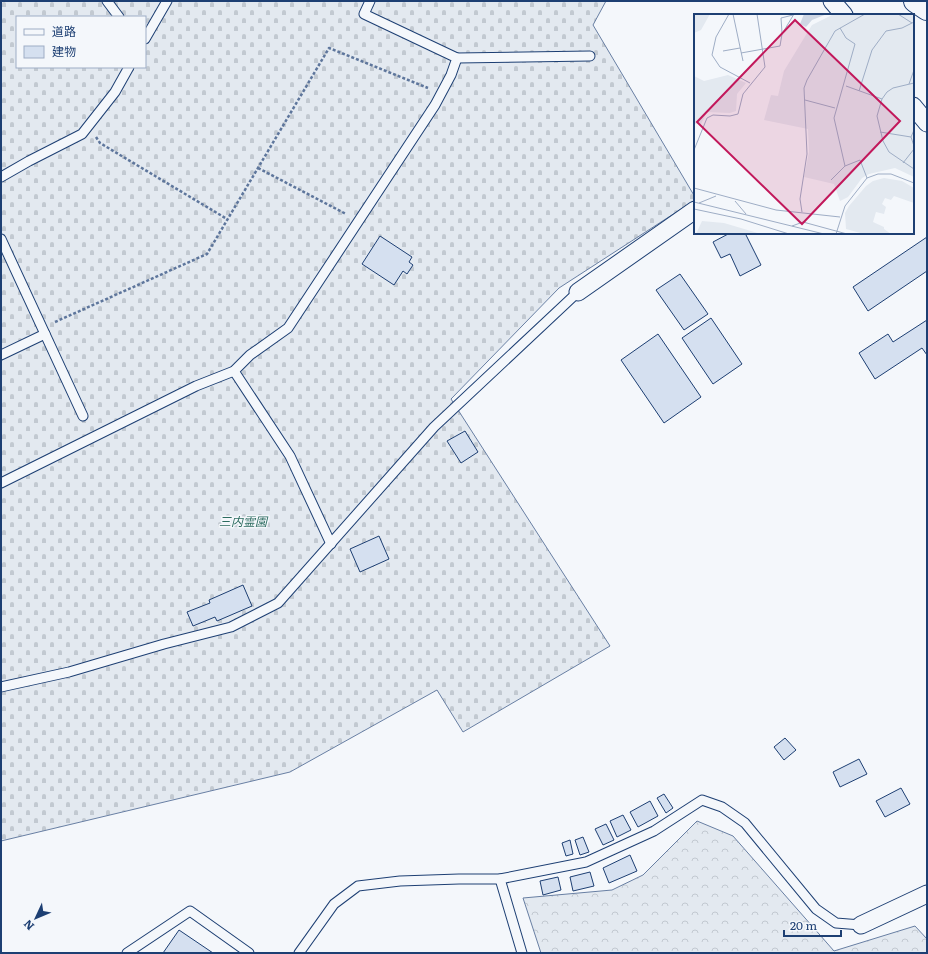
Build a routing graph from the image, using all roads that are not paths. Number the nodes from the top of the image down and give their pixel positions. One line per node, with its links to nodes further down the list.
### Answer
1 (107, 1): 8 (lane)
2 (168, 1): 9 (lane)
3 (370, 1): 11 (lane)
4 (832, 1): 7 (street)
5 (915, 1): 6 (highway)
6 (927, 8)
7 (843, 14)
8 (118, 16)
9 (146, 37)
10 (590, 56): 11 (lane)
11 (457, 58): 21 (lane)
12 (128, 68): 15 (lane)
13 (914, 107): 14 (street)
14 (927, 123)
15 (1, 177)
16 (694, 211): 18 (street)
17 (1, 239): 19 (lane)
18 (578, 292): 24 (lane)
19 (43, 331): 20 (lane); 22 (lane)
20 (1, 355)
21 (234, 371): 23 (lane); 24 (lane)
22 (83, 416)
23 (1, 483)
24 (330, 544): 25 (lane)
25 (1, 687)
26 (500, 879): 28 (lane); 31 (lane); 32 (lane)
27 (927, 894): 28 (street)
28 (861, 925)
29 (128, 953): 30 (lane)
30 (249, 953)
31 (299, 953)
32 (522, 953)

